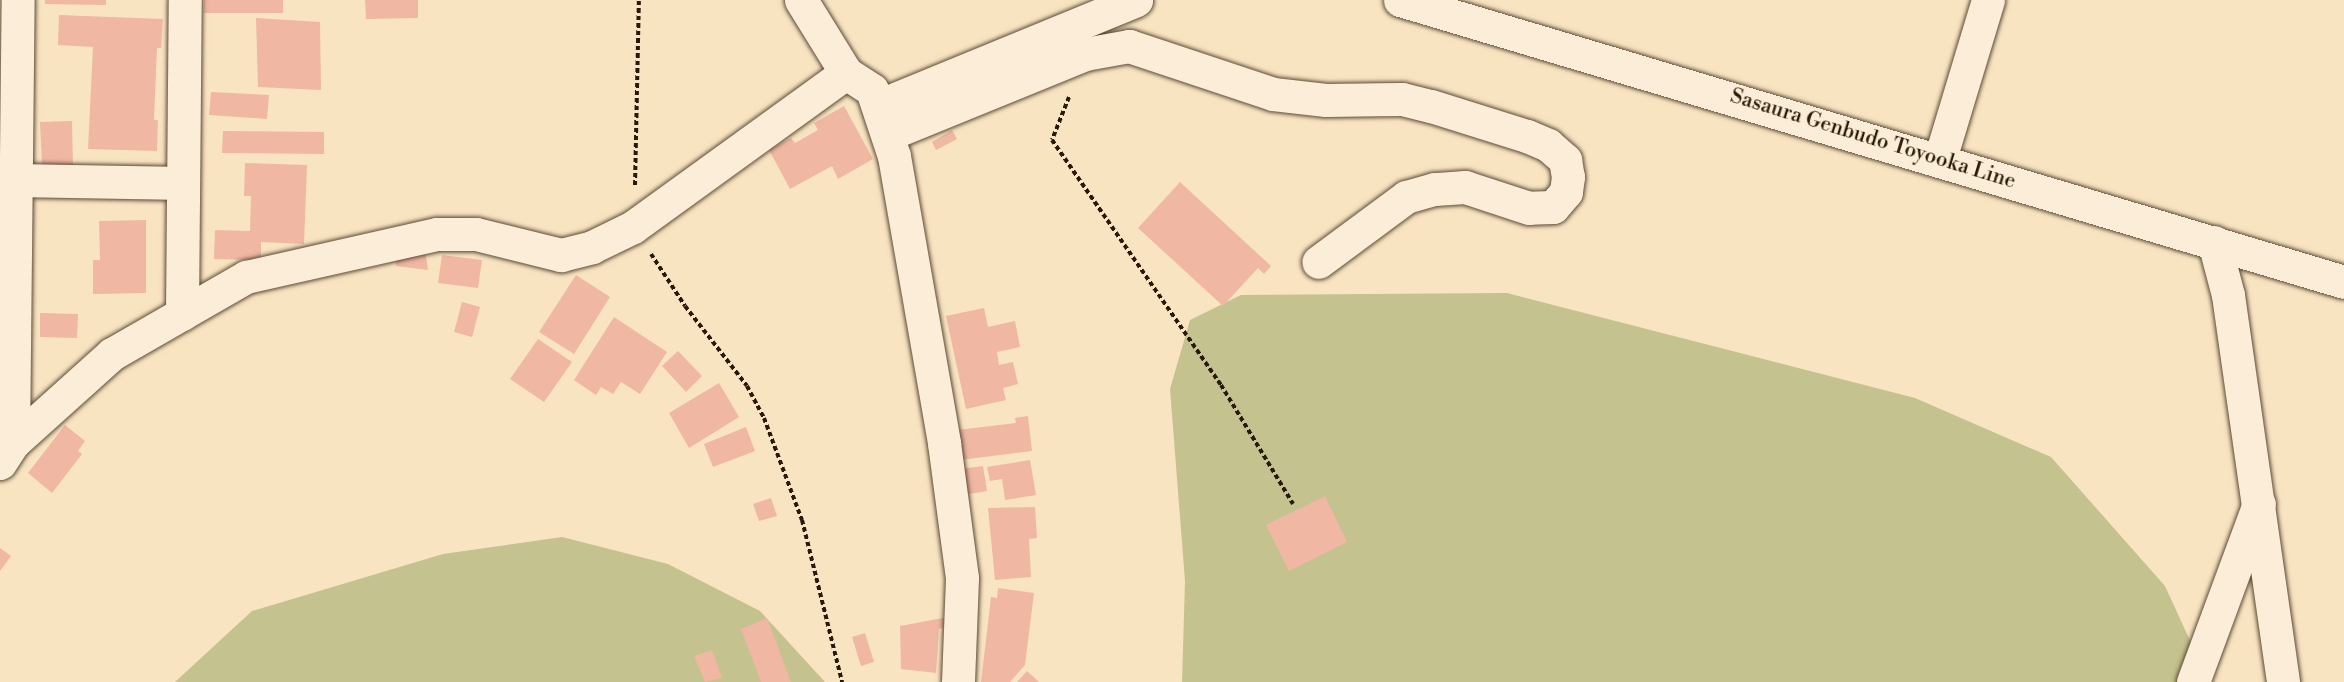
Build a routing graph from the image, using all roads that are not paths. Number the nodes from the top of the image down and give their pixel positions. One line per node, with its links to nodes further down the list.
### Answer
1 (18, 0): 10 (street)
2 (185, 0): 11 (street)
3 (801, 0): 7 (street)
4 (1136, 0): 8 (street)
5 (1400, 0): 9 (street, Sasaura Genbudo Toyooka Line)
6 (1988, 0): 9 (street)
7 (846, 73): 8 (street); 16 (street)
8 (884, 120): 14 (street); 19 (street)
9 (1940, 159): 13 (street, Sasaura Genbudo Toyooka Line)
10 (16, 180): 11 (street); 12 (street)
11 (183, 183): 16 (street)
12 (8, 226): 17 (street)
13 (2214, 242): 15 (street, Sasaura Genbudo Toyooka Line); 18 (street)
14 (1318, 262)
15 (2344, 282)
16 (182, 314): 17 (street)
17 (7, 453)
18 (2260, 502): 20 (street); 21 (street)
19 (958, 682)
20 (2193, 682)
21 (2283, 682)

